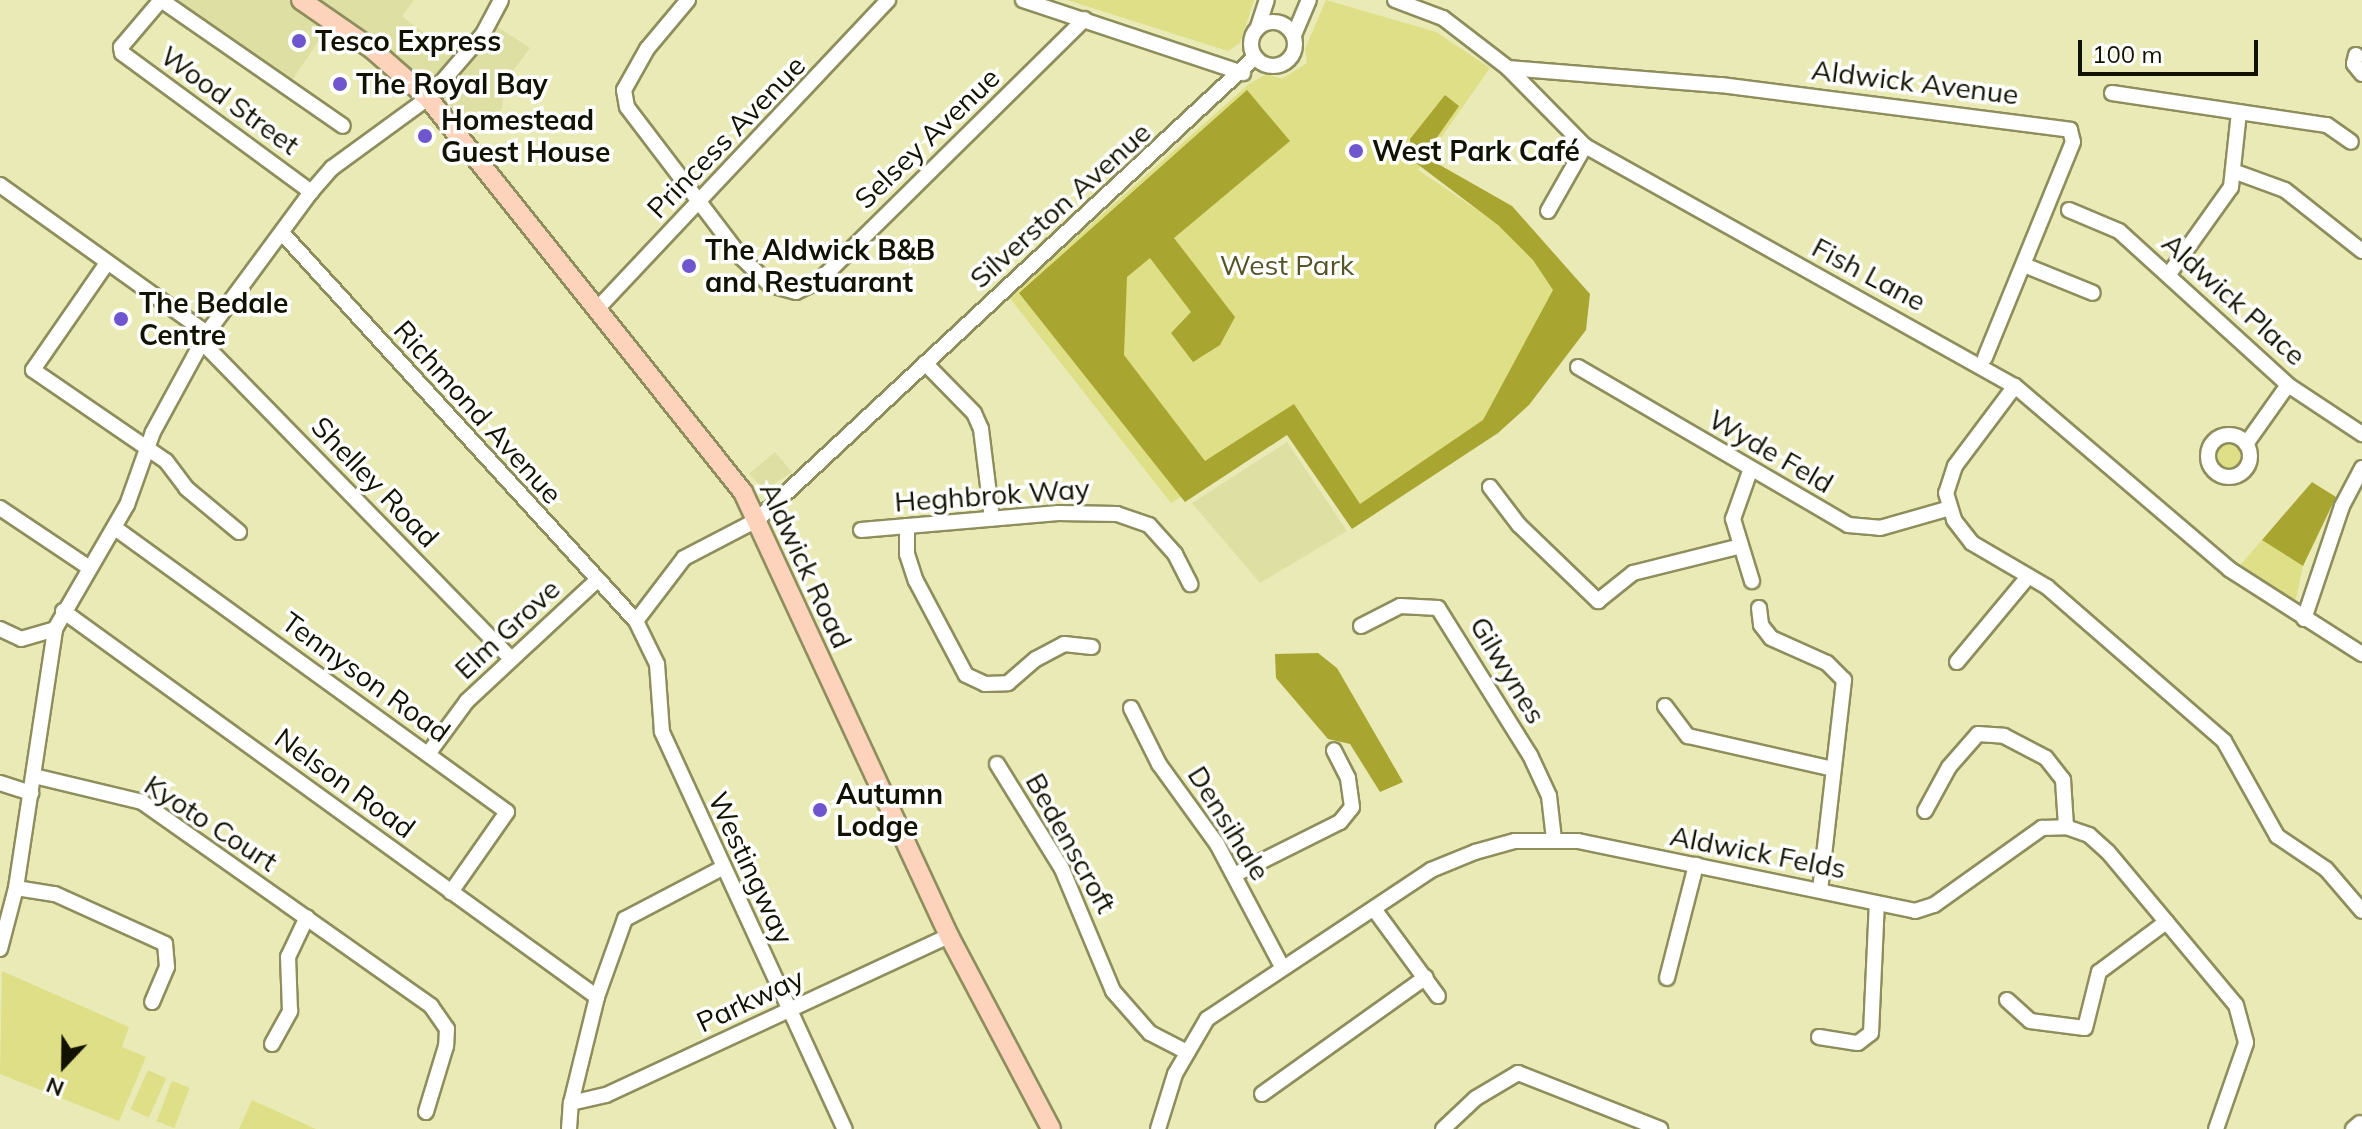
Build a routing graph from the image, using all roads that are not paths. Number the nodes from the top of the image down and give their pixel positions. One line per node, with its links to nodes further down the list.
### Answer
1 (161, 0): 21 (street); 26 (street, Wood Street)
2 (301, 0): 19 (main road, Aldwick Road)
3 (501, 0): 19 (street)
4 (688, 0): 27 (street, Selsey Avenue)
5 (888, 0): 27 (street, Princess Avenue)
6 (1023, 0): 10 (street)
7 (1267, 0): 11 (street)
8 (1309, 0): 12 (street)
9 (1395, 0): 15 (street, Fish Lane)
10 (1085, 19): 16 (street); 27 (street, Selsey Avenue)
11 (1258, 27): 12 (street); 14 (street)
12 (1294, 35): 14 (street)
13 (2356, 55): 17 (street)
14 (1255, 57): 16 (street, Silverston Avenue)
15 (1508, 68): 23 (street, Fish Lane); 33 (street, Aldwick Avenue)
16 (1243, 73): 39 (street, Silverston Avenue)
17 (2362, 74)
18 (2112, 93): 20 (street)
19 (428, 98): 26 (street); 36 (main road, Aldwick Road)
20 (2239, 112): 22 (street); 24 (street)
21 (343, 126)
22 (2351, 142)
23 (1585, 146): 29 (street); 42 (street, Fish Lane)
24 (2233, 171): 31 (street); 34 (street)
25 (0, 185): 32 (street, Shelley Road)
26 (311, 192): 30 (street)
27 (699, 202): 36 (street, Princess Avenue)
28 (2069, 210): 34 (street, Aldwick Place)
29 (1548, 211)
30 (284, 235): 37 (street); 61 (street, Richmond Avenue)
31 (2362, 251)
32 (107, 263): 37 (street, Shelley Road); 45 (street)
33 (2024, 265): 35 (street); 38 (street, Aldwick Avenue)
34 (2169, 274): 41 (street, Aldwick Place)
35 (2093, 293)
36 (598, 308): 52 (main road, Aldwick Road)
37 (205, 338): 45 (street); 74 (street, Shelley Road)
38 (1985, 358)
39 (925, 363): 51 (street); 52 (street, Silverston Avenue)
40 (1578, 367): 47 (street, Wyde Feld)
41 (2288, 385): 43 (street, Aldwick Place); 44 (street)
42 (2015, 386): 50 (street); 67 (street, Fish Lane)
43 (2362, 434)
44 (2246, 444)
45 (145, 448): 54 (street); 56 (street)
46 (2362, 468): 67 (street)
47 (1750, 471): 50 (street, Wyde Feld); 57 (street)
48 (1490, 487): 63 (street)
49 (0, 508): 58 (street)
50 (1950, 508): 59 (street)
51 (992, 518): 53 (street, Heghbrok Way); 62 (street, Heghbrok Way)
52 (757, 520): 68 (street, Silverston Avenue); 99 (main road, Aldwick Road)
53 (907, 526): 55 (street, Heghbrok Way); 72 (street)
54 (115, 528): 58 (street); 79 (street, Tennyson Road)
55 (861, 530)
56 (239, 532)
57 (1741, 546): 60 (street); 63 (street)
58 (88, 567): 66 (street)
59 (2027, 578): 75 (street); 96 (street)
60 (1752, 581)
61 (595, 582): 68 (street, Richmond Avenue); 74 (street, Elm Grove)
62 (1190, 584)
63 (1598, 601): 65 (street)
64 (1759, 608): 81 (street)
65 (1583, 610)
66 (63, 611): 71 (street); 93 (street, Nelson Road)
67 (2304, 619): 73 (street, Fish Lane)
68 (636, 621): 89 (street, Westingway)
69 (1361, 626): 87 (street, Gilwynes)
70 (0, 629): 71 (street)
71 (55, 629): 82 (street)
72 (1092, 647)
73 (2362, 654)
74 (510, 658): 79 (street, Elm Grove)
75 (1957, 662)
76 (1665, 706): 81 (street)
77 (1131, 708): 90 (street, Densihale)
78 (1334, 750): 90 (street)
79 (428, 754): 93 (street, Tennyson Road)
80 (997, 764): 111 (street, Bedenscroft)
81 (1833, 769): 92 (street)
82 (34, 776): 84 (street); 97 (street, Kyoto Court)
83 (0, 783): 84 (street)
84 (31, 793): 91 (street)
85 (1925, 811): 86 (street)
86 (2066, 827): 94 (street, Aldwick Felds); 98 (street)
87 (1554, 839): 88 (street, Aldwick Felds); 95 (street, Aldwick Felds)
88 (1696, 865): 92 (street, Aldwick Felds); 103 (street)
89 (722, 868): 105 (street); 108 (street, Westingway)
90 (1234, 875): 101 (street, Densihale)
91 (16, 888): 100 (street); 107 (street)
92 (1820, 890): 94 (street, Aldwick Felds)
93 (451, 892): 105 (street, Nelson Road)
94 (1877, 903): 109 (street)
95 (1374, 909): 101 (street, Aldwick Felds); 102 (street)
96 (2362, 911)
97 (307, 917): 110 (street); 114 (street, Kyoto Court)
98 (2166, 922): 106 (street); 121 (street)
99 (949, 936): 108 (street, Parkway); 117 (main road, Aldwick Road)
100 (1, 946)
101 (1282, 967): 111 (street, Aldwick Felds)
102 (1426, 977): 104 (street); 112 (street)
103 (1667, 978)
104 (1438, 996)
105 (597, 997): 113 (street)
106 (2007, 1000)
107 (152, 1002)
108 (789, 1010): 113 (street, Parkway); 116 (street, Westingway)
109 (1819, 1037)
110 (272, 1044)
111 (1187, 1052): 118 (street, Aldwick Felds)
112 (1262, 1094)
113 (571, 1103): 115 (street)
114 (426, 1112)
115 (569, 1129)
116 (845, 1129)
117 (1051, 1129)
118 (1158, 1129)
119 (1443, 1129): 120 (street)
120 (1660, 1129)
121 (2216, 1129)

